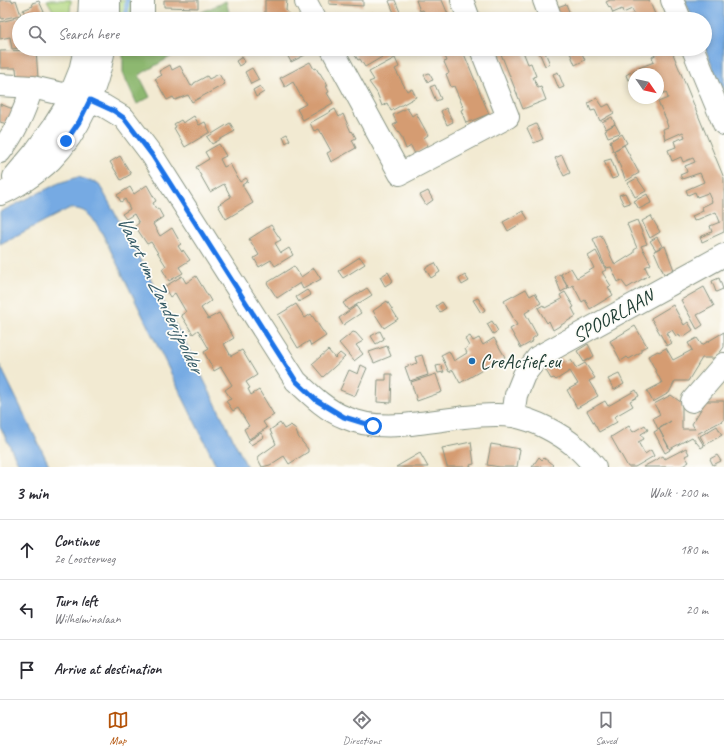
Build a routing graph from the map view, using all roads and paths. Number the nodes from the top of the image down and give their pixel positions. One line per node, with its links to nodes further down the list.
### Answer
1 (90, 0): 8 (street)
2 (109, 0): 9 (street)
3 (143, 0): 10 (street)
4 (306, 0): 11 (street)
5 (462, 0): 12 (street)
6 (544, 0): 13 (street)
7 (672, 0): 14 (street)
8 (89, 12)
9 (109, 12)
10 (143, 12)
11 (312, 12)
12 (466, 12)
13 (548, 12)
14 (677, 12)
15 (83, 56): 22 (street)
16 (103, 56): 22 (street)
17 (336, 56): 18 (street)
18 (484, 56)
19 (696, 56): 23 (street)
20 (0, 85): 21 (street)
21 (32, 88): 22 (street); 24 (street)
22 (80, 97): 25 (street); 26 (street); 30 (street)
23 (724, 124)
24 (0, 152)
25 (0, 189)
26 (0, 194)
27 (724, 255): 30 (street, SPOORLAAN)
28 (724, 364): 29 (street)
29 (692, 401)
30 (513, 416): 31 (street)
31 (595, 467)

